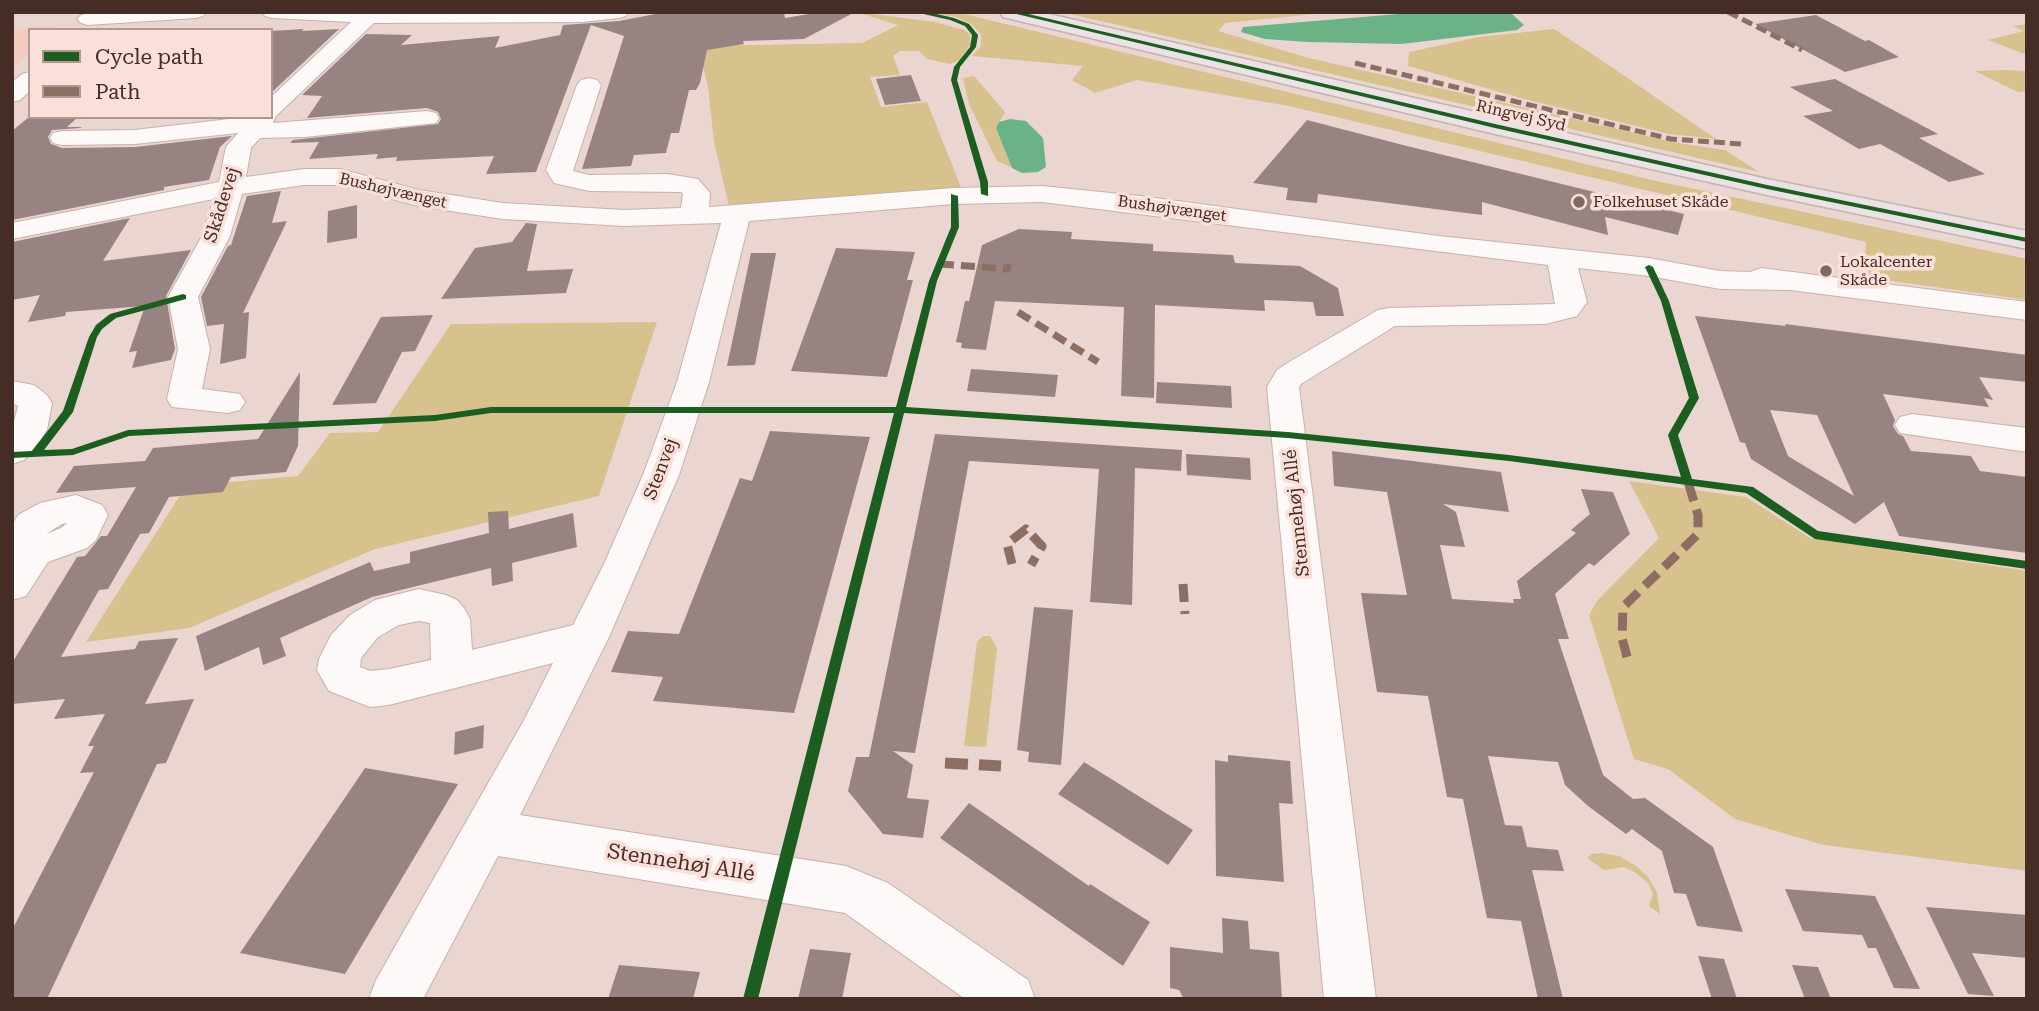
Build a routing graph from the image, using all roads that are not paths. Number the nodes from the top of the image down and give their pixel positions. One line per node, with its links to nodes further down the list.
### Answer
1 (196, 12): 7 (street)
2 (272, 12): 6 (street)
3 (619, 12): 5 (street)
4 (1011, 12): 19 (main road, Ringvej Syd)
5 (582, 14): 6 (street)
6 (369, 17): 11 (street, Skådevej)
7 (87, 20)
8 (28, 81): 10 (street)
9 (589, 85): 17 (street)
10 (12, 95)
11 (273, 109)
12 (426, 118): 13 (street)
13 (262, 120): 14 (street); 15 (street, Skådevej)
14 (62, 138)
15 (231, 187): 17 (street, Bushøjvænget); 18 (street, Bushøjvænget); 23 (street, Skådevej)
16 (737, 214): 17 (street, Bushøjvænget); 20 (street, Bushøjvænget); 29 (street, Stenvej)
17 (694, 216)
18 (12, 231)
19 (2027, 240)
20 (1561, 258): 21 (street, Bushøjvænget); 34 (street, Stennehøj Allé)
21 (2027, 311)
22 (12, 392): 26 (street)
23 (228, 402)
24 (1912, 425): 25 (street)
25 (2027, 440)
26 (12, 452)
27 (37, 548): 28 (street)
28 (12, 585)
29 (589, 637): 30 (street); 31 (street, Stenvej)
30 (452, 672)
31 (488, 832): 32 (street, Stenvej); 33 (street, Stennehøj Allé)
32 (395, 999)
33 (1009, 999)
34 (1350, 999)

